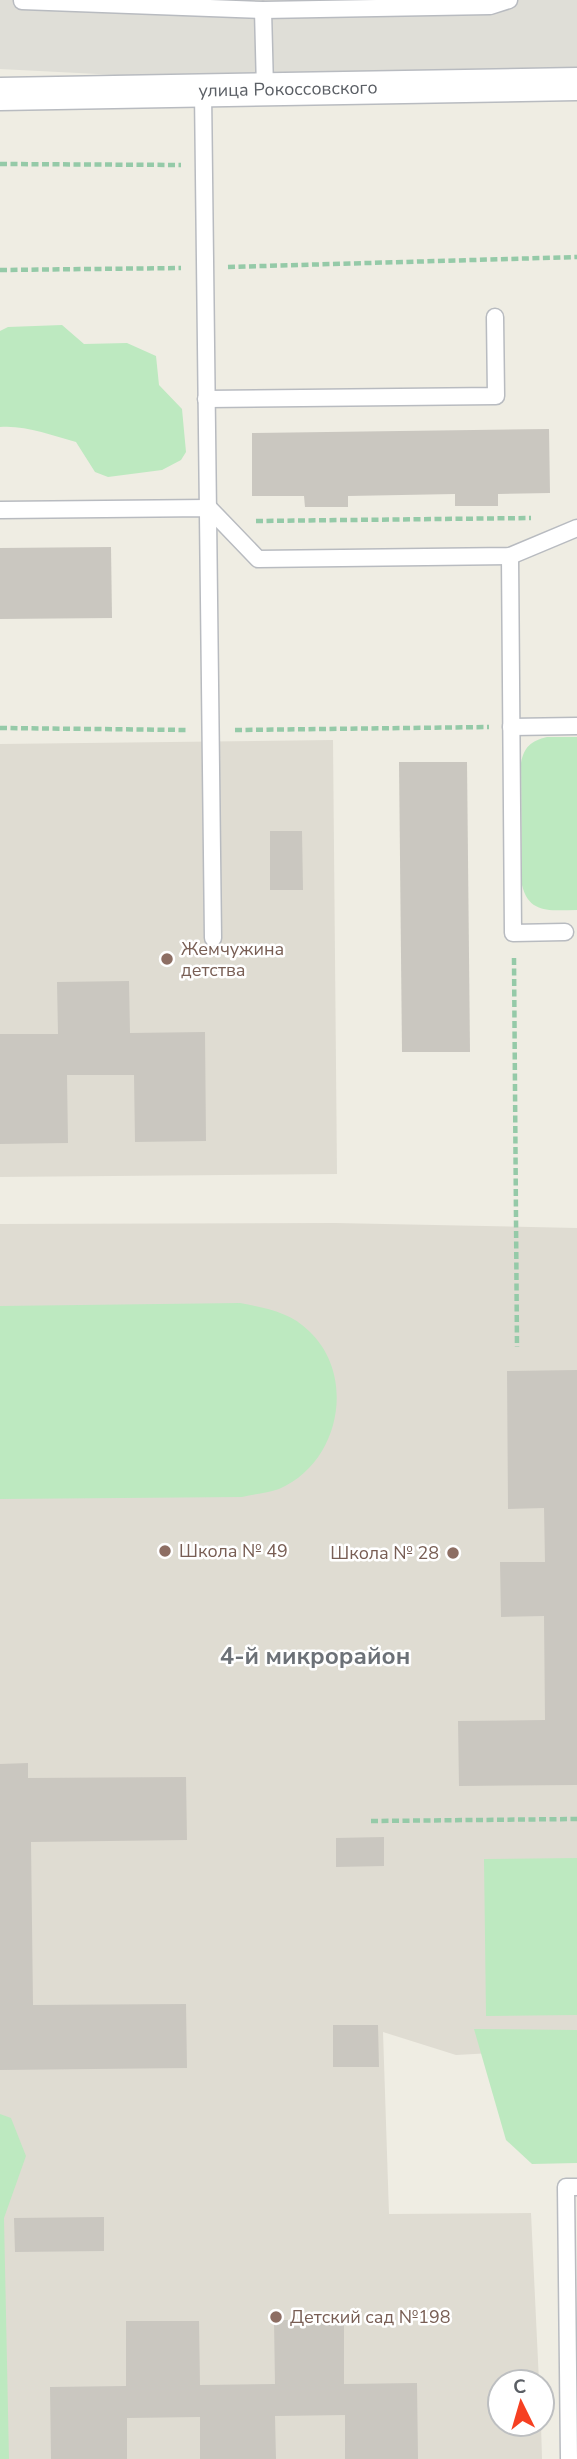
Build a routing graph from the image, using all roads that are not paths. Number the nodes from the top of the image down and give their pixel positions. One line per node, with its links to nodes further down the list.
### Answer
1 (509, 0): 3 (lane)
2 (22, 1): 3 (lane)
3 (263, 10): 5 (lane)
4 (577, 84): 5 (street, улица Рокоссовского)
5 (265, 89): 6 (street, улица Рокоссовского)
6 (203, 91): 7 (street, улица Рокоссовского); 9 (lane)
7 (0, 94)
8 (495, 317): 9 (lane)
9 (206, 399): 10 (lane)
10 (209, 508): 11 (lane); 13 (lane); 17 (lane)
11 (0, 510)
12 (577, 528): 13 (lane)
13 (510, 556): 15 (lane)
14 (577, 726): 15 (lane)
15 (511, 727): 16 (lane)
16 (565, 932)
17 (213, 938)
18 (577, 2187): 19 (lane)
19 (569, 2459)

